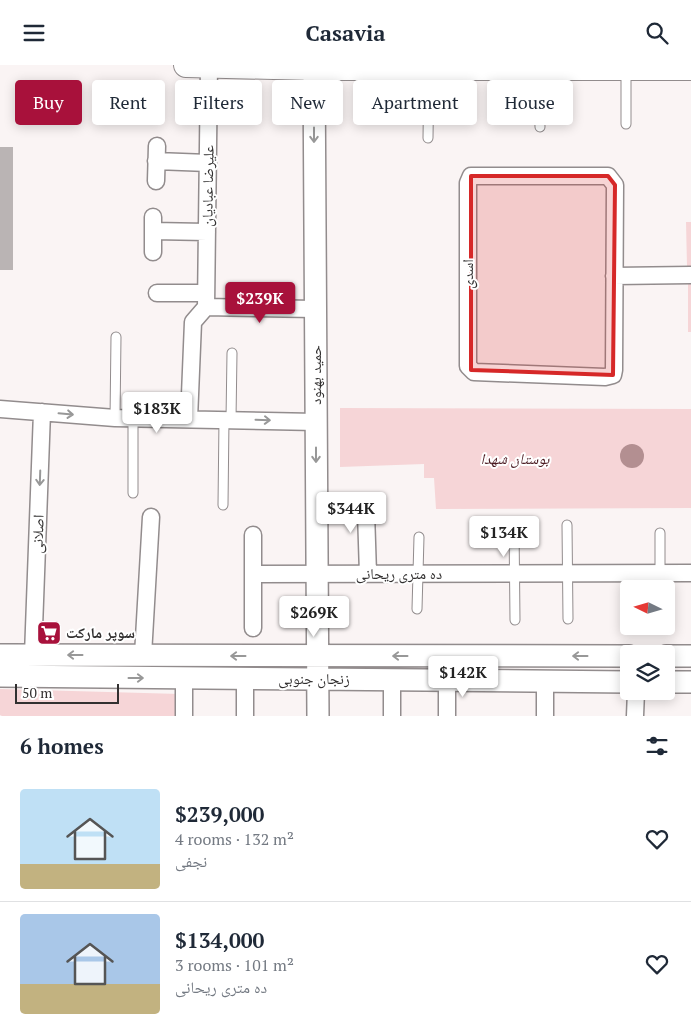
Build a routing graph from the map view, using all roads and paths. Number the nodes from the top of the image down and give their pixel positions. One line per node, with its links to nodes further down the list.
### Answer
1 (198, 65): 2 (main road); 10 (street, علیرضا عبادیان)
2 (314, 67): 3 (main road); 18 (street, حمید بهنود, one-way to 18)
3 (429, 67): 4 (main road); 9 (lane)
4 (534, 67): 5 (main road); 8 (lane)
5 (635, 67): 6 (main road); 7 (lane)
6 (691, 69)
7 (626, 123)
8 (540, 127)
9 (428, 138)
10 (208, 163): 11 (street); 12 (street, علیرضا عبادیان)
11 (156, 181)
12 (207, 232): 13 (street); 17 (street, علیرضا عبادیان)
13 (153, 252)
14 (614, 275): 14 (street, اسدی); 15 (street)
15 (691, 275)
16 (157, 293): 17 (street)
17 (206, 300): 18 (street); 25 (street)
18 (316, 309): 27 (street, حمید بهنود)
19 (116, 337): 23 (lane)
20 (232, 353): 26 (lane)
21 (0, 409): 22 (street)
22 (42, 412): 23 (street, one-way to 23); 52 (street, اصلانی, one-way to 52)
23 (115, 418): 24 (street)
24 (133, 419): 25 (street); 28 (lane)
25 (189, 419): 26 (street)
26 (228, 419): 27 (street, one-way to 27); 29 (lane)
27 (316, 422): 30 (street, حمید بهنود, one-way to 30)
28 (133, 493)
29 (223, 505)
30 (317, 511): 39 (street, حمید بهنود); 40 (street)
31 (151, 517): 53 (street)
32 (567, 525): 43 (lane)
33 (514, 527): 42 (lane)
34 (660, 533): 45 (lane)
35 (253, 535): 38 (street)
36 (419, 537): 41 (lane)
37 (691, 573): 46 (street, ده متری ریحانی)
38 (253, 574): 39 (street, ده متری ریحانی); 50 (street)
39 (317, 574): 40 (street, ده متری ریحانی); 54 (street, حمید بهنود)
40 (368, 574): 41 (street, ده متری ریحانی)
41 (418, 574): 42 (street, ده متری ریحانی); 47 (lane)
42 (514, 574): 43 (street, ده متری ریحانی); 49 (lane)
43 (569, 574): 44 (street, ده متری ریحانی); 48 (lane)
44 (647, 580)
45 (660, 580)
46 (664, 580)
47 (417, 609)
48 (568, 619)
49 (515, 621)
50 (253, 628)
51 (0, 655): 52 (street, زنجان جنوبی)
52 (33, 655): 53 (street, زنجان جنوبی, one-way to 52)
53 (144, 655): 54 (street, زنجان جنوبی, one-way to 53)
54 (318, 656): 55 (street, زنجان جنوبی, one-way to 54); 61 (street, حمید بهنود)
55 (620, 656)
56 (675, 656): 57 (street)
57 (691, 656)
58 (0, 677): 59 (street, زنجان جنوبی, one-way to 59)
59 (184, 678): 60 (street, زنجان جنوبی); 69 (street)
60 (245, 679): 61 (street, زنجان جنوبی); 70 (street)
61 (318, 679): 62 (street, زنجان جنوبی); 71 (street)
62 (392, 680): 63 (street, زنجان جنوبی); 72 (street)
63 (447, 680): 64 (street, زنجان جنوبی); 73 (street)
64 (545, 681): 65 (street, زنجان جنوبی); 74 (street)
65 (620, 682)
66 (675, 682): 67 (street)
67 (691, 682)
68 (636, 700): 75 (street)
69 (184, 716)
70 (245, 716)
71 (318, 716)
72 (392, 716)
73 (447, 716)
74 (545, 716)
75 (635, 716)

